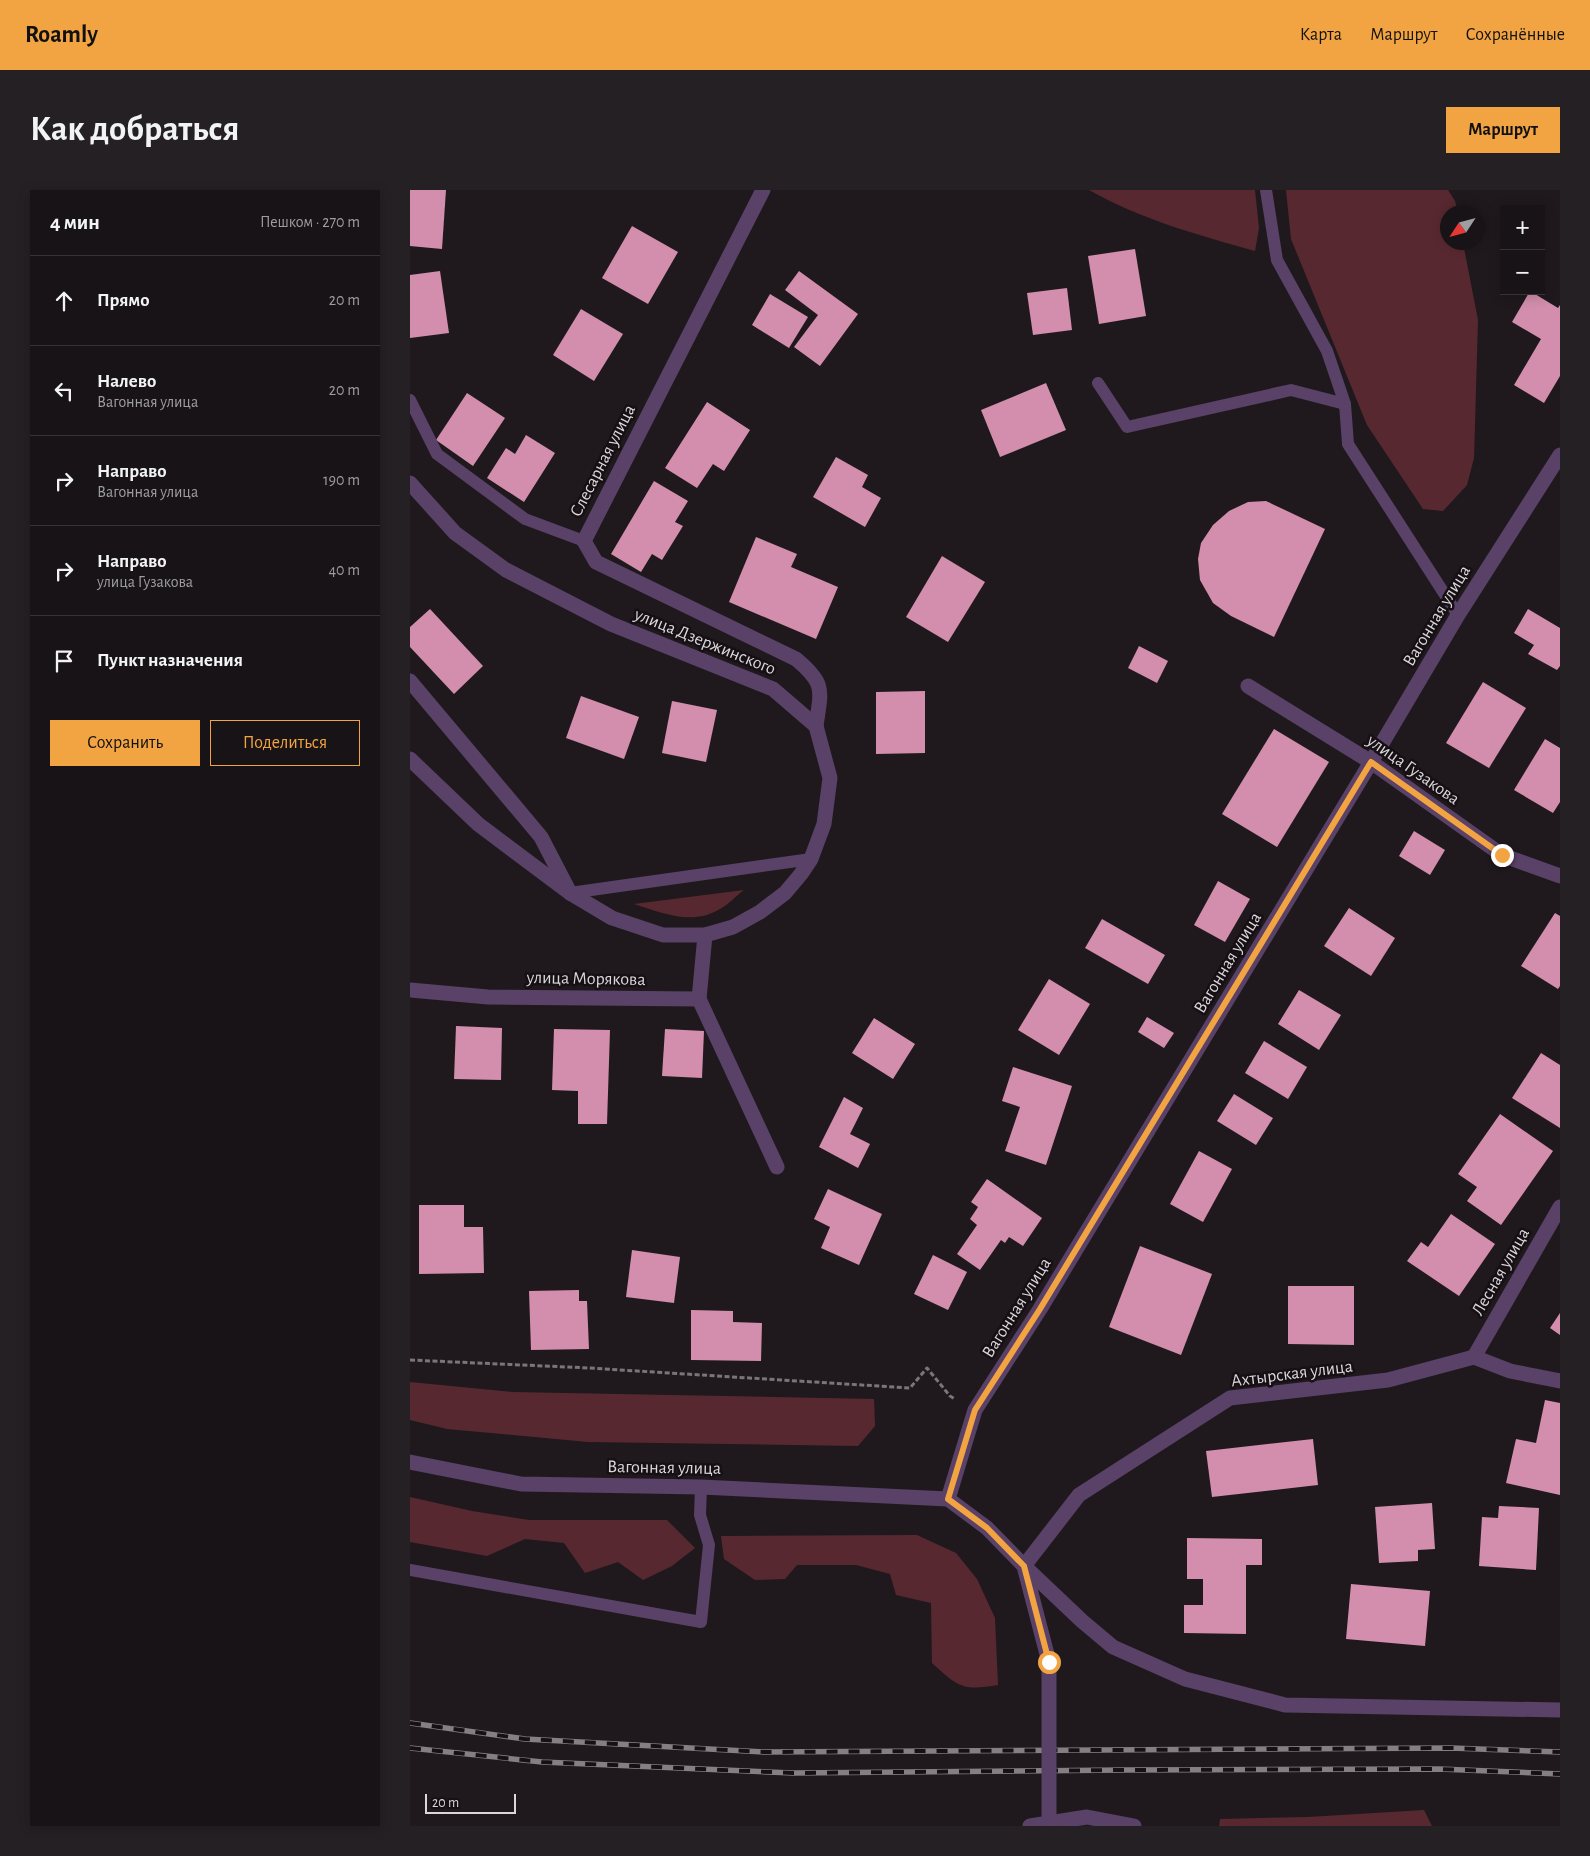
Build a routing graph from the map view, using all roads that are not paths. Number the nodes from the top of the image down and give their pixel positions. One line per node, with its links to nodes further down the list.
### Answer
1 (763, 190): 8 (street, Слесарная улица)
2 (1266, 190): 5 (lane)
3 (1098, 383): 5 (lane)
4 (410, 400): 8 (lane)
5 (1345, 404): 9 (lane)
6 (1560, 455): 9 (street, Вагонная улица)
7 (410, 483): 12 (street, улица Дзержинского)
8 (584, 541): 12 (street, Слесарная улица)
9 (1458, 615): 14 (street, Вагонная улица)
10 (410, 681): 17 (street)
11 (1248, 686): 14 (street, улица Гузакова)
12 (816, 726): 15 (street)
13 (410, 759): 17 (street)
14 (1371, 762): 16 (street, улица Гузакова); 27 (street, Вагонная улица)
15 (811, 859): 17 (lane); 18 (street)
16 (1560, 876)
17 (570, 893): 18 (street)
18 (705, 935): 20 (street)
19 (410, 990): 20 (street, улица Морякова)
20 (699, 998): 21 (street)
21 (777, 1167)
22 (1560, 1206): 23 (street, Лесная улица)
23 (1474, 1357): 24 (street); 28 (street, Ахтырская улица)
24 (1560, 1381)
25 (410, 1462): 26 (street, Вагонная улица)
26 (701, 1488): 27 (street, Вагонная улица); 29 (lane)
27 (948, 1499): 28 (street)
28 (1024, 1566): 30 (street); 32 (street, bridge)
29 (410, 1570)
30 (1560, 1710)
31 (1030, 1826): 33 (street)
32 (1049, 1826)
33 (1134, 1826)

